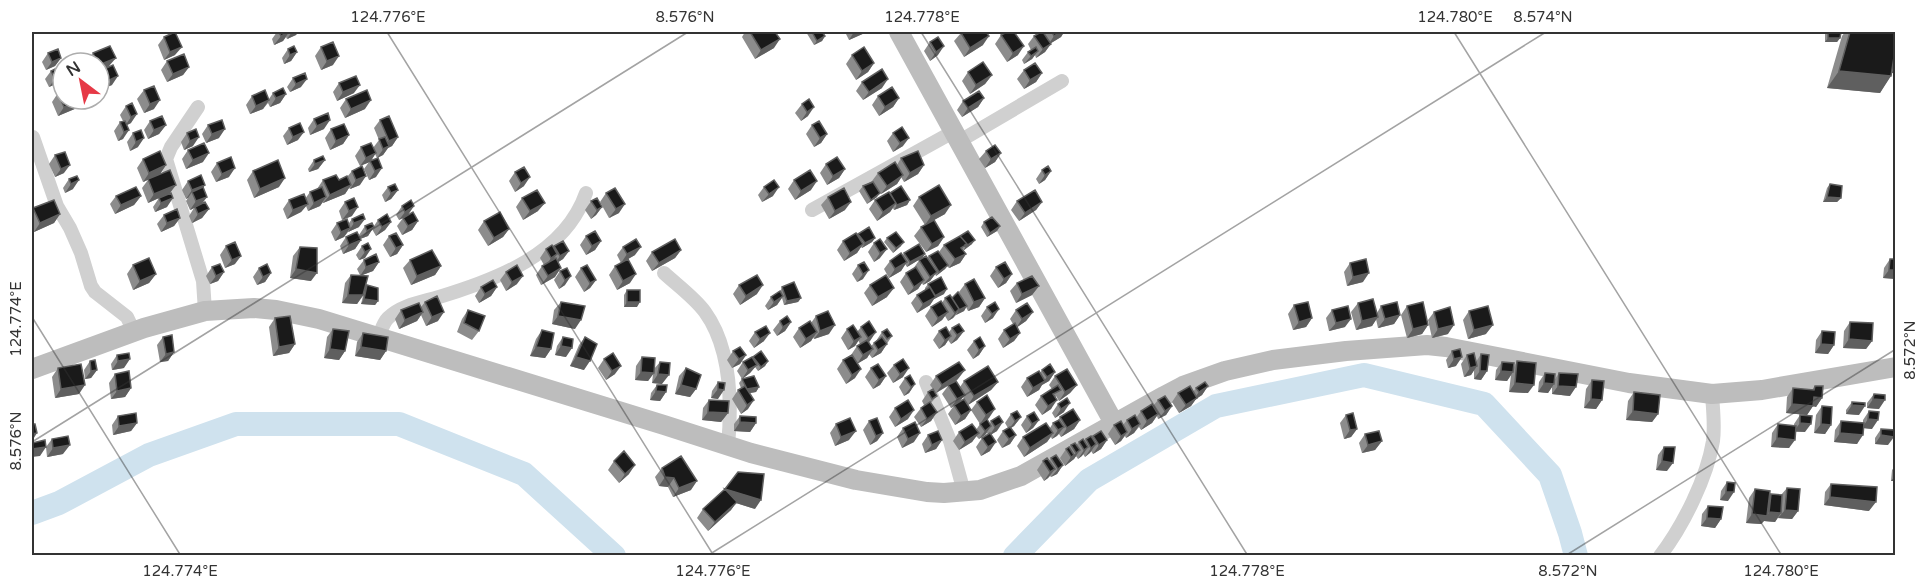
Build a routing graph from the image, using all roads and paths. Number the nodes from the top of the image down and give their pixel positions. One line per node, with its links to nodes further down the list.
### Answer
1 (899, 32): 5 (street)
2 (1062, 81): 5 (street)
3 (198, 107): 9 (street)
4 (33, 137): 10 (street)
5 (956, 137): 7 (street); 16 (street)
6 (586, 193): 11 (street)
7 (812, 210)
8 (664, 273): 17 (street)
9 (205, 311): 10 (street); 11 (street)
10 (134, 332): 13 (street)
11 (378, 338): 17 (street)
12 (1896, 367): 15 (street)
13 (32, 369)
14 (926, 382): 18 (street)
15 (1712, 394): 16 (street); 19 (street)
16 (1115, 425): 18 (street)
17 (728, 446): 18 (street)
18 (964, 492)
19 (1660, 555)

